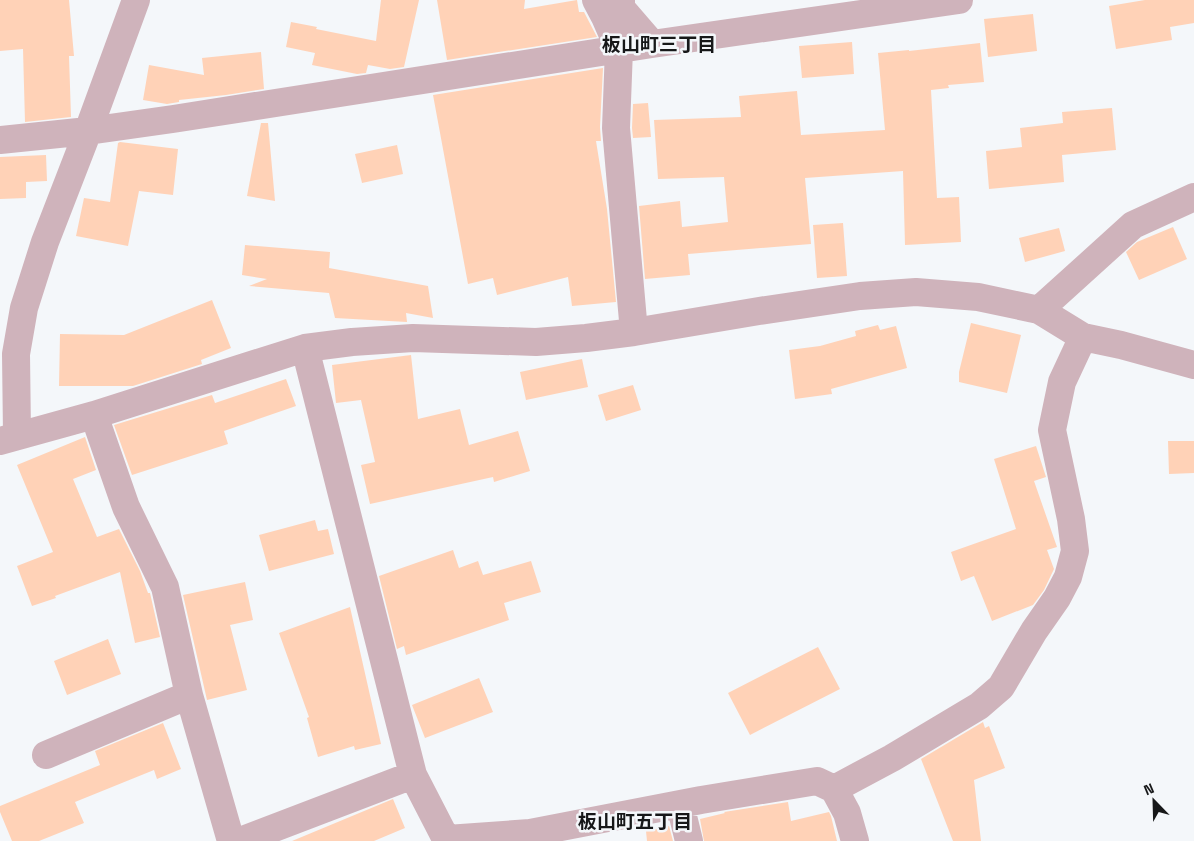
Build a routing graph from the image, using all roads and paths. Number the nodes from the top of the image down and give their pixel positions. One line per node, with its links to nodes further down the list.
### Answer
1 (136, 0): 7 (street)
2 (596, 0): 6 (street)
3 (621, 0): 5 (street)
4 (959, 0): 5 (street)
5 (652, 44): 6 (street)
6 (619, 49): 7 (street); 11 (street)
7 (88, 131): 8 (street); 16 (street)
8 (0, 140)
9 (1194, 197): 10 (street)
10 (1039, 310): 11 (street); 12 (street)
11 (634, 332): 13 (street)
12 (1083, 337): 14 (street); 20 (street)
13 (305, 348): 15 (street); 19 (street)
14 (1194, 365)
15 (94, 415): 16 (street); 17 (street)
16 (9, 438)
17 (190, 695): 18 (street); 23 (street)
18 (46, 755)
19 (413, 775): 22 (street); 24 (street)
20 (834, 789): 21 (street); 26 (street)
21 (680, 804): 22 (street); 25 (street)
22 (447, 840)
23 (231, 841)
24 (240, 841)
25 (689, 841)
26 (855, 841)

